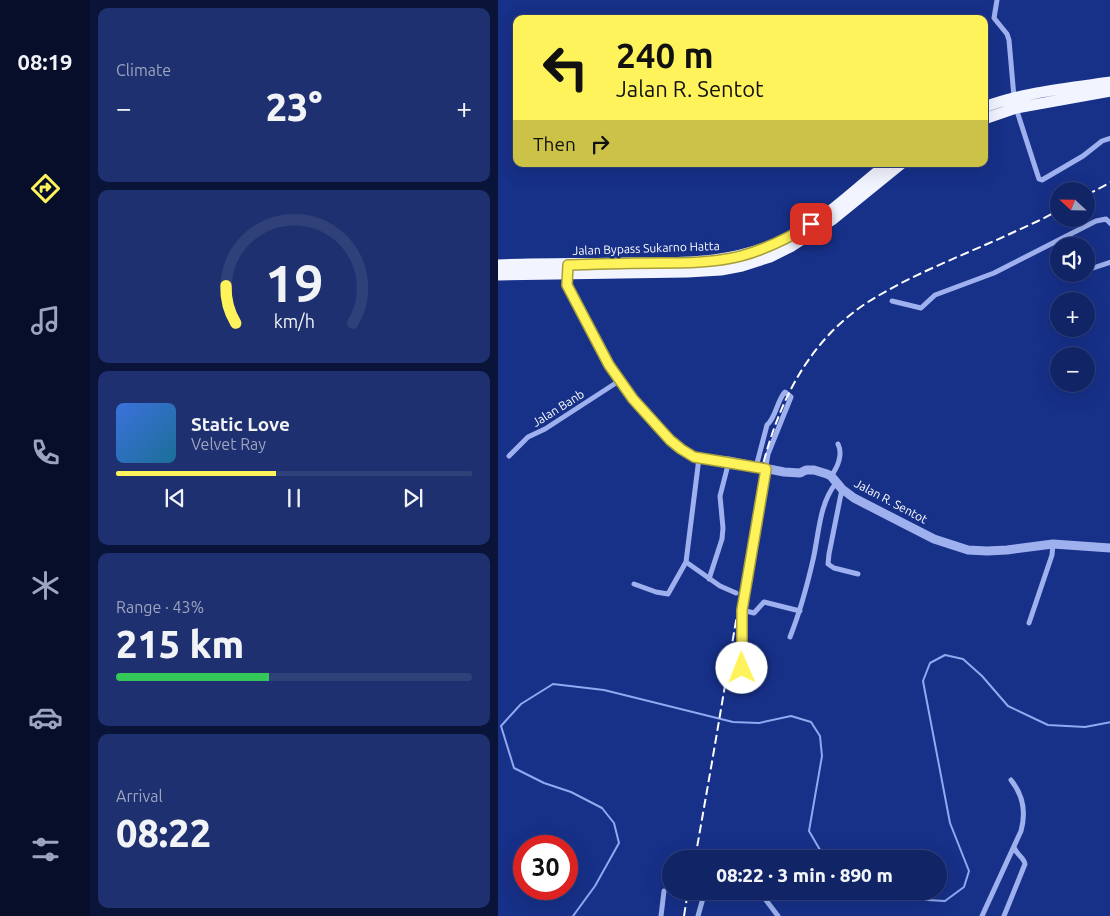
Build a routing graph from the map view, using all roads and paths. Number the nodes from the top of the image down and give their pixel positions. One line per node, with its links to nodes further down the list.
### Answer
1 (998, 0): 4 (street)
2 (1110, 82): 4 (highway)
3 (1110, 91): 4 (highway)
4 (1015, 103): 5 (highway); 6 (highway); 7 (street)
5 (988, 107)
6 (988, 117)
7 (1110, 138)
8 (883, 167): 14 (highway, Jalan Bypass Sukarno Hatta)
9 (898, 167): 14 (highway, Jalan Bypass Sukarno Hatta)
10 (1110, 224): 16 (street)
11 (1110, 262): 13 (street)
12 (498, 266): 14 (highway, Jalan Bypass Sukarno Hatta)
13 (1095, 267)
14 (568, 270): 15 (highway, Jalan Bypass Sukarno Hatta); 17 (street, Jalan R. Sentot)
15 (498, 275)
16 (892, 301)
17 (619, 381): 19 (street, Jalan Banb); 20 (street, Jalan R. Sentot)
18 (838, 444): 24 (street)
19 (510, 456)
20 (699, 458): 21 (street, Jalan R. Sentot); 27 (street)
21 (729, 461): 22 (street, Jalan R. Sentot); 29 (street)
22 (756, 467): 23 (street, Jalan R. Sentot); 23 (street)
23 (766, 469): 24 (street, Jalan R. Sentot); 32 (street)
24 (836, 483): 25 (street, Jalan R. Sentot); 28 (street); 33 (street)
25 (1053, 544): 26 (street, Jalan R. Sentot); 34 (street)
26 (1110, 548)
27 (686, 562): 29 (street); 30 (street)
28 (858, 574)
29 (709, 578): 31 (street)
30 (634, 584)
31 (736, 592)
32 (742, 610): 33 (street); 36 (street)
33 (800, 611): 35 (street)
34 (1029, 623)
35 (790, 637)
36 (742, 668)
37 (1011, 780): 38 (street)
38 (1014, 846): 45 (street); 46 (street)
39 (663, 900): 42 (street)
40 (702, 900): 43 (street)
41 (766, 900): 44 (street)
42 (661, 916)
43 (698, 916)
44 (778, 916)
45 (982, 916)
46 (1004, 916)

